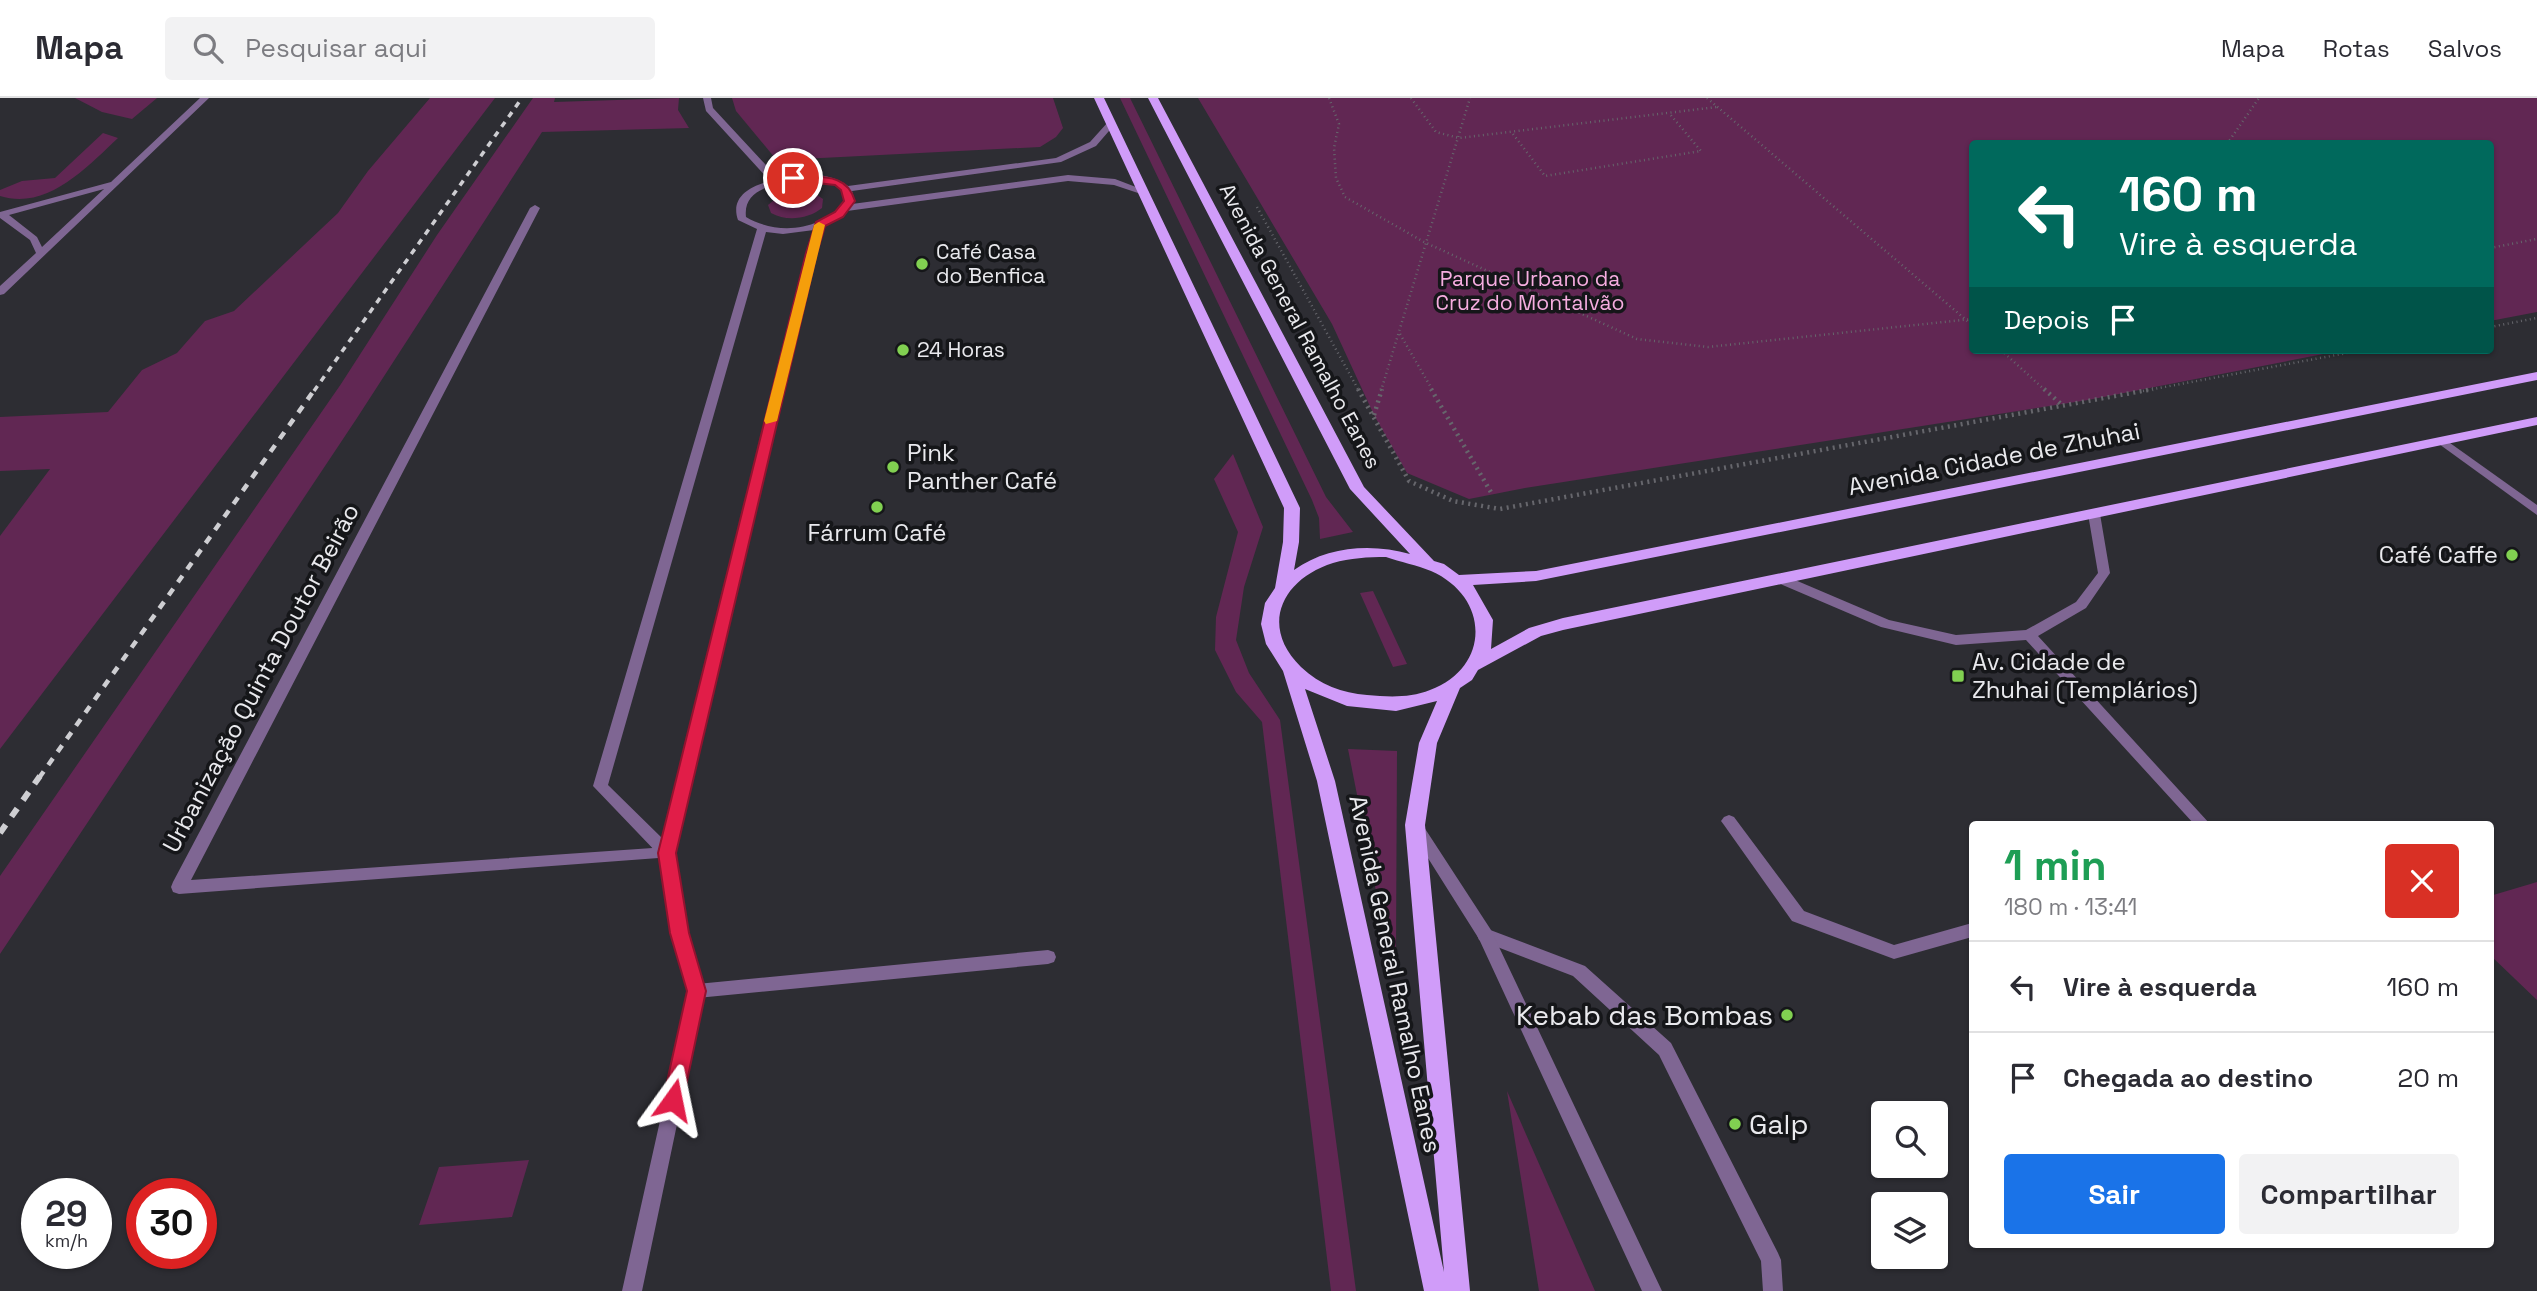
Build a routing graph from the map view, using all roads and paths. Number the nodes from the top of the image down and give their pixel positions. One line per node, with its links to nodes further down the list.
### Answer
1 (205, 98): 16 (street)
2 (707, 98): 17 (street)
3 (1099, 98): 12 (main road)
4 (1153, 98): 45 (main road, Avenida General Ramalho Eanes)
5 (1329, 98): 27 (path)
6 (1410, 98): 14 (path)
7 (1470, 98): 14 (path)
8 (1707, 98): 10 (path)
9 (2259, 98): 15 (path)
10 (1717, 107): 11 (path); 32 (path)
11 (1670, 113): 13 (path); 13 (path)
12 (1111, 124): 18 (street); 19 (main road)
13 (1513, 134): 14 (path)
14 (1459, 138): 27 (path)
15 (2230, 140)
16 (114, 182): 23 (street); 29 (street)
17 (776, 182): 18 (street); 25 (street)
18 (846, 188): 22 (street)
19 (1144, 192): 22 (street); 48 (main road)
20 (1256, 205): 39 (path)
21 (535, 208): 56 (street, Urbanização Quinta Doutor Beirão)
22 (846, 208): 24 (street)
23 (1, 215): 29 (street)
24 (820, 224): 25 (street); 56 (street)
25 (762, 229): 56 (street)
26 (2537, 239): 28 (path)
27 (1424, 242): 32 (path); 34 (path)
28 (2494, 247)
29 (40, 252): 30 (street)
30 (0, 292)
31 (2537, 318): 33 (path)
32 (1967, 320)
33 (2494, 326)
34 (1400, 333): 39 (path); 42 (path)
35 (2005, 354): 38 (path)
36 (2341, 354): 38 (path)
37 (2537, 376): 46 (main road, Avenida Cidade de Zhuhai)
38 (2062, 405): 39 (path)
39 (1374, 415)
40 (2537, 421): 41 (main road)
41 (2443, 442): 43 (street); 44 (main road)
42 (1492, 494)
43 (2537, 511)
44 (2094, 514): 47 (main road); 49 (street)
45 (1426, 561): 46 (main road); 48 (main road)
46 (1458, 580): 50 (main road)
47 (1783, 580): 49 (street); 50 (main road)
48 (1283, 587): 51 (main road)
49 (2029, 635): 54 (street)
50 (1478, 664): 52 (main road)
51 (1291, 672): 52 (main road); 62 (main road, Avenida General Ramalho Eanes)
52 (1451, 688): 55 (main road, Avenida General Ramalho Eanes)
53 (1729, 821): 57 (street)
54 (2200, 821)
55 (1415, 825): 58 (street); 63 (main road, Avenida General Ramalho Eanes)
56 (667, 853): 60 (street)
57 (1969, 931)
58 (1485, 935): 64 (street); 65 (street)
59 (1048, 957): 60 (street)
60 (697, 991): 61 (street)
61 (632, 1291)
62 (1436, 1291)
63 (1458, 1291)
64 (1652, 1291)
65 (1773, 1291)

